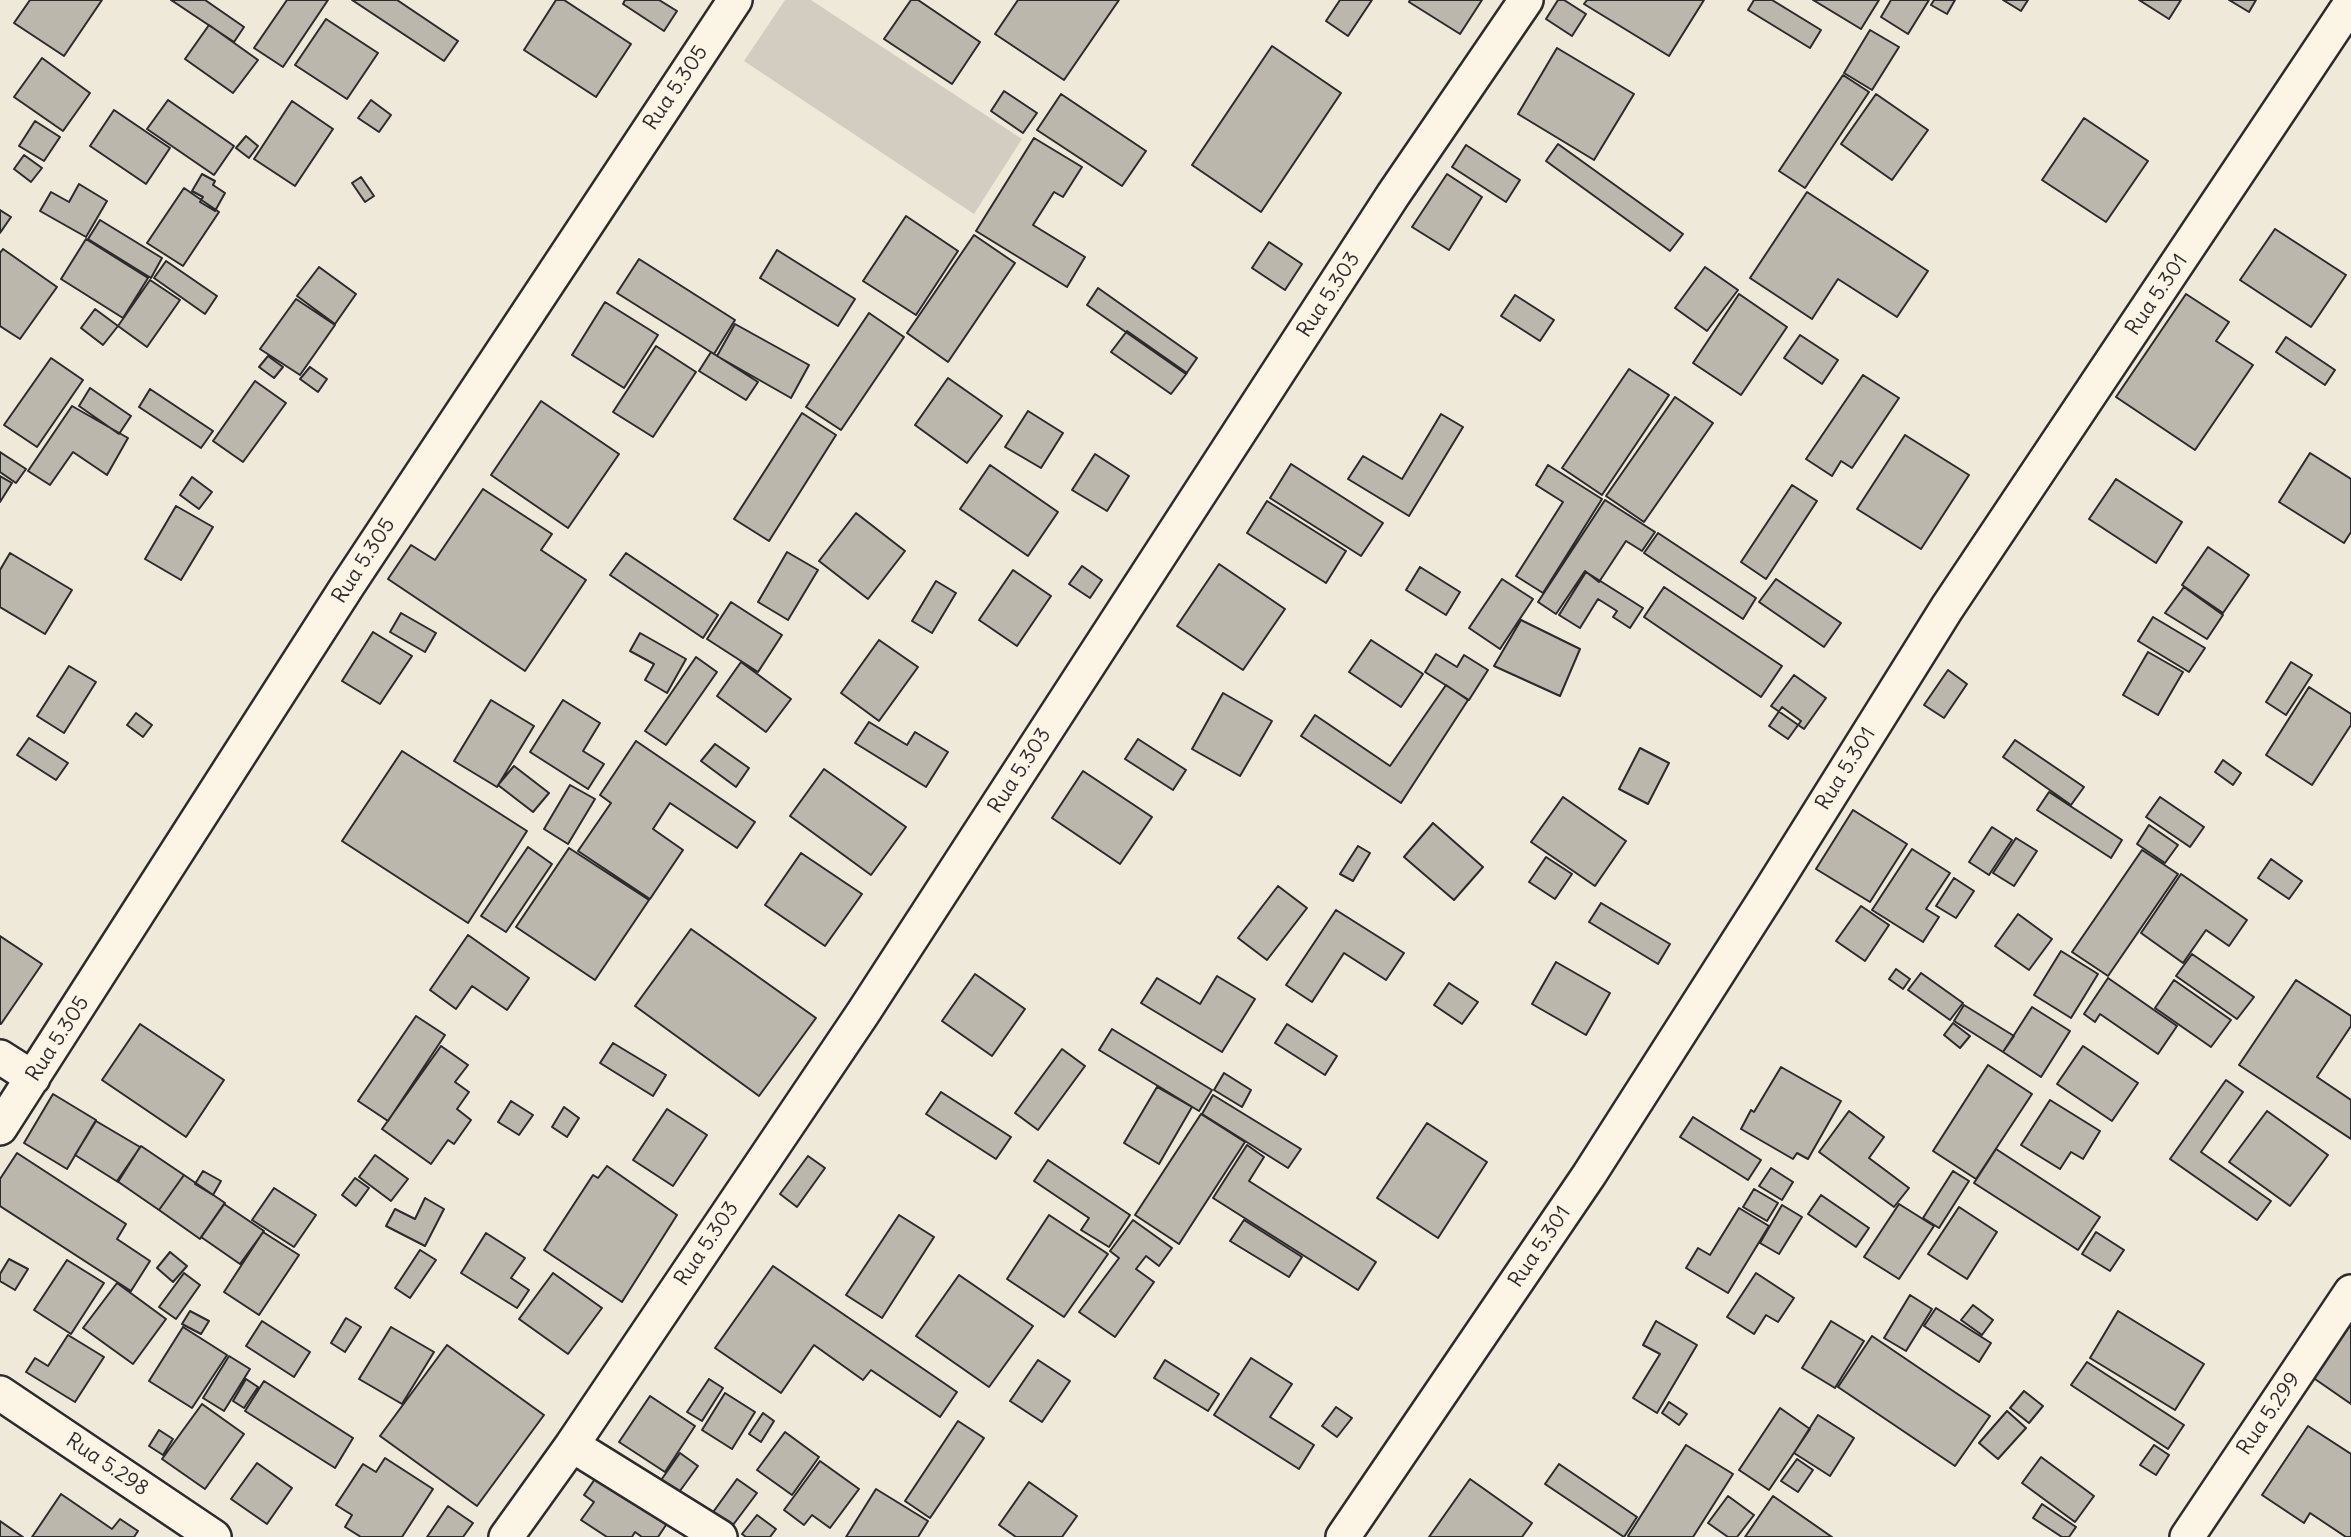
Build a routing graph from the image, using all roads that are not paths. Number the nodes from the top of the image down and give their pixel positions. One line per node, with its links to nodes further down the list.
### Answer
1 (735, 0): 5 (street, Rua 5.305)
2 (1526, 0): 9 (street, Rua 5.303)
3 (2351, 3): 13 (street, Rua 5.301)
4 (0, 1057): 5 (street)
5 (33, 1078): 6 (street, Rua 5.305)
6 (0, 1128)
7 (2351, 1292): 14 (street, Rua 5.299)
8 (0, 1393): 10 (street, Rua 5.298)
9 (572, 1444): 11 (street, Rua 5.303); 12 (street)
10 (214, 1537)
11 (506, 1537)
12 (720, 1537)
13 (1343, 1537)
14 (2186, 1537)

